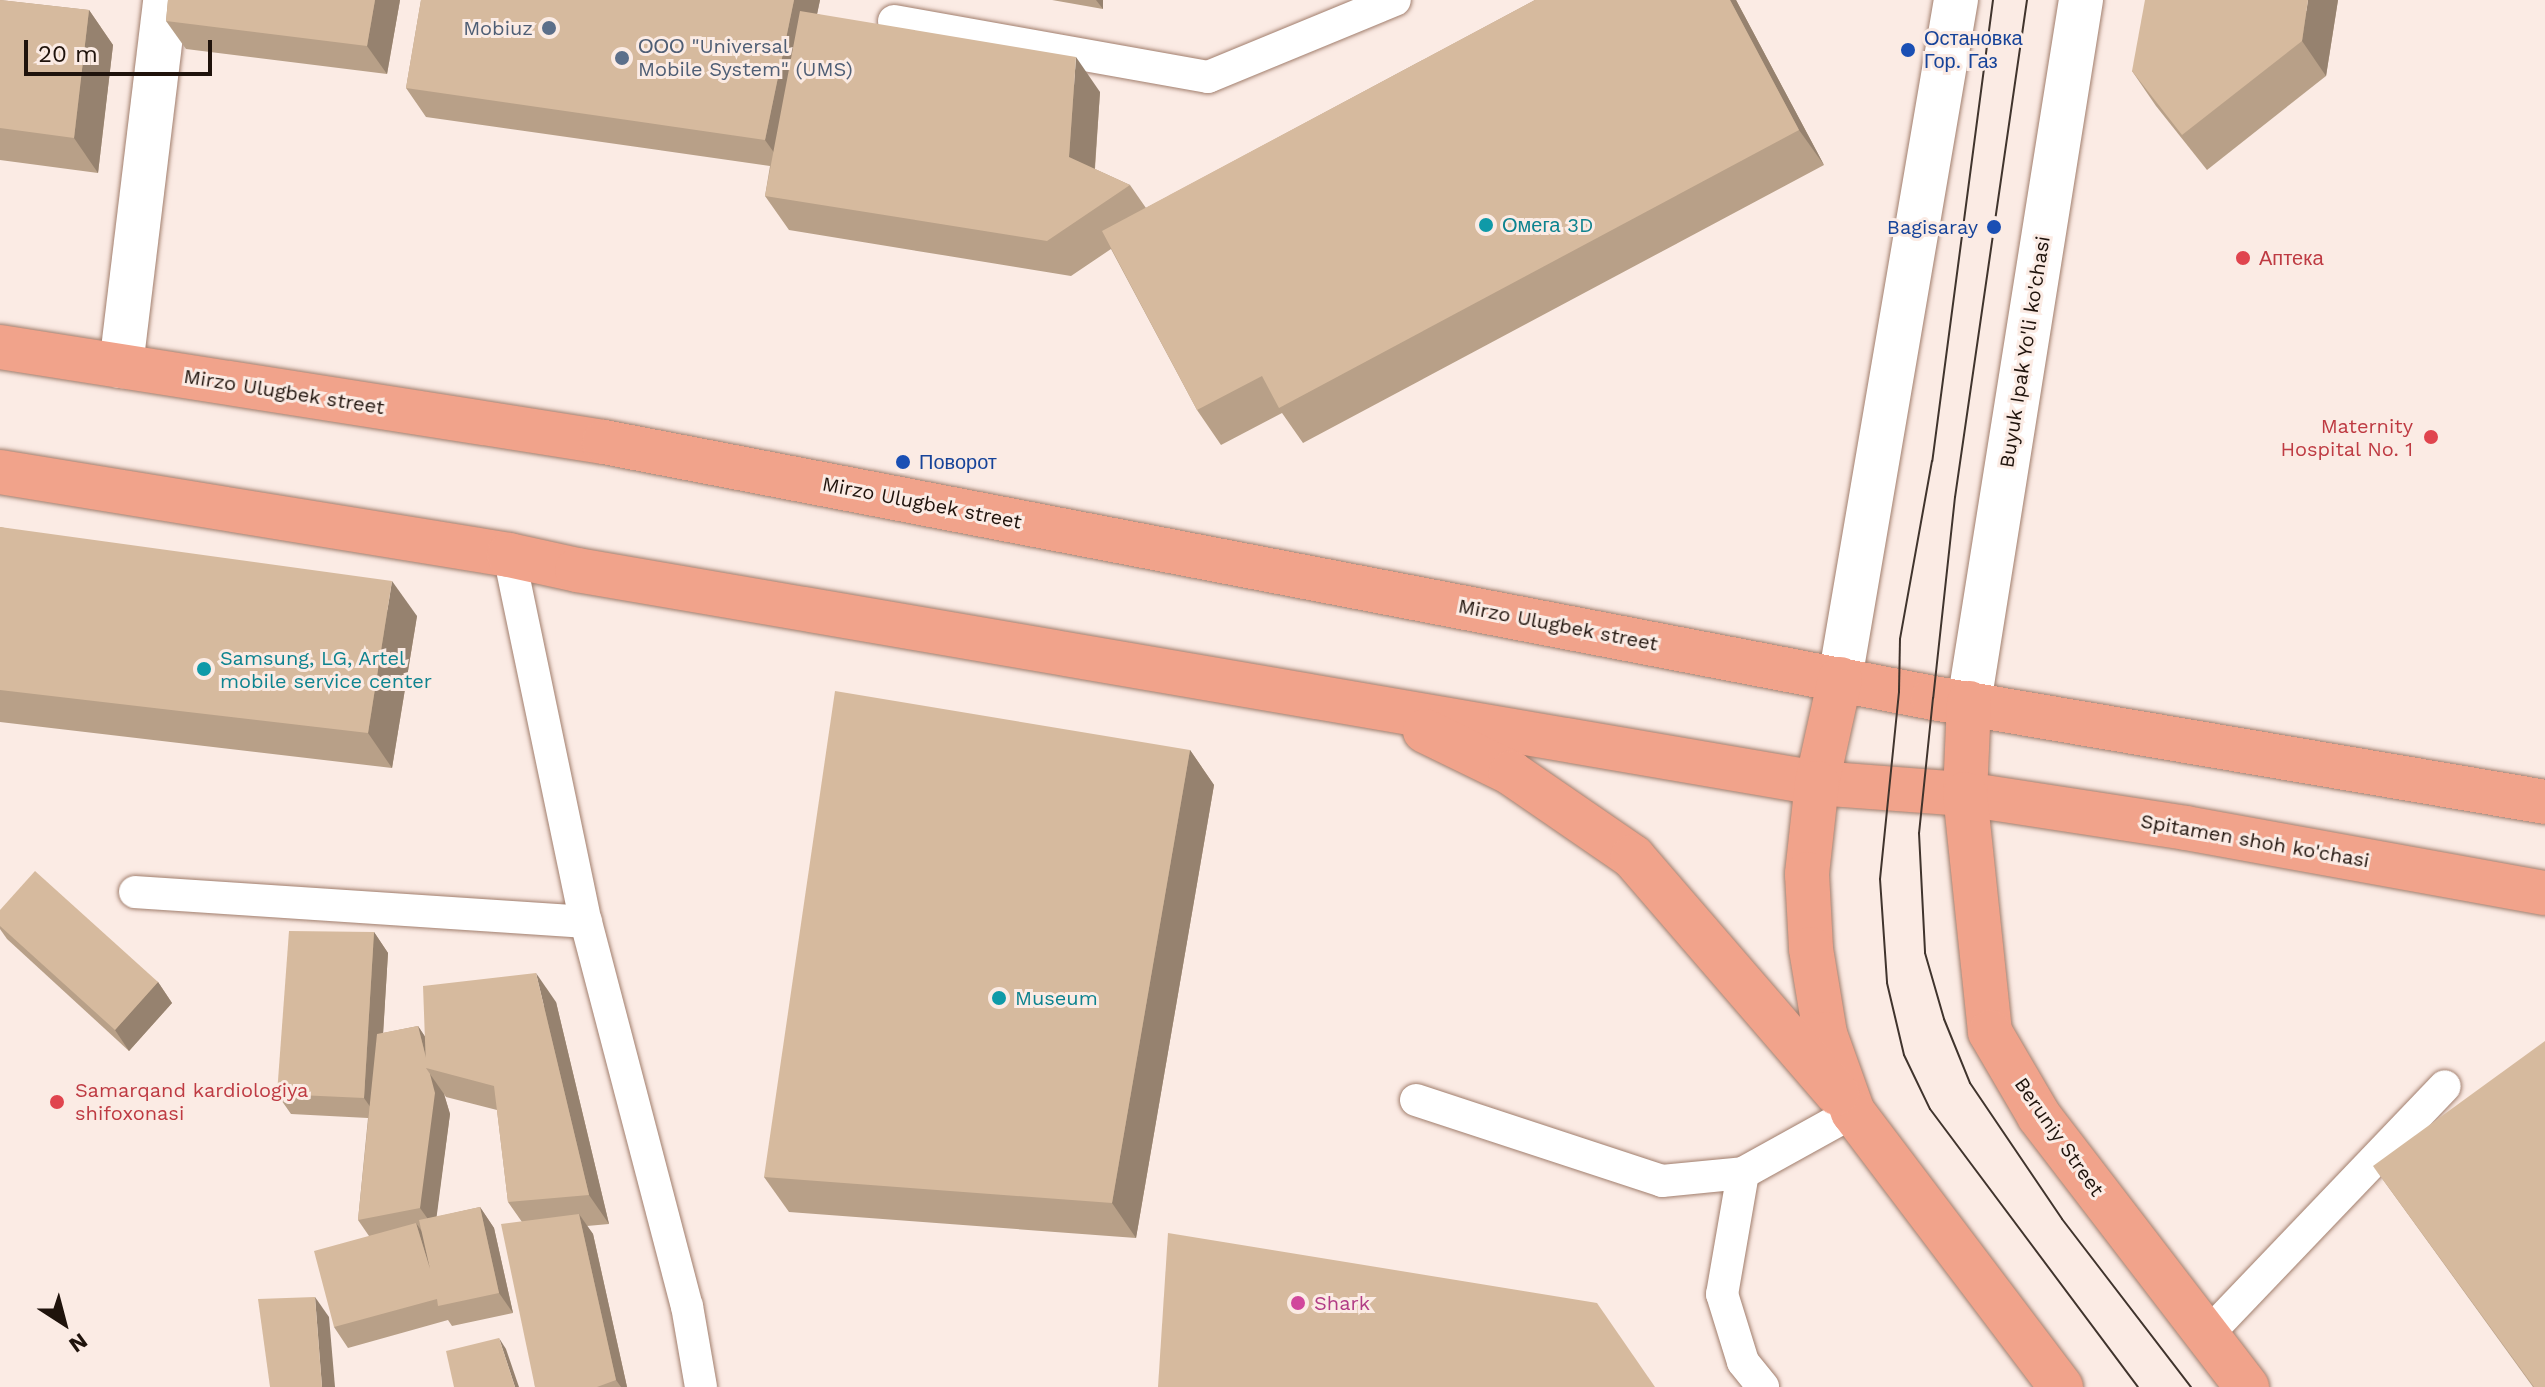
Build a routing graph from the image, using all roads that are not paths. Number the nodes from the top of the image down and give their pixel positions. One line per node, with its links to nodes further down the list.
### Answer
1 (165, 0): 7 (main road)
2 (1395, 0): 5 (lane)
3 (1956, 0): 10 (main road)
4 (2081, 0): 11 (main road, Buyuk Ipak Yo'li ko'chasi)
5 (894, 21)
6 (0, 347): 7 (main road, Mirzo Ulugbek street)
7 (121, 366): 10 (main road, Mirzo Ulugbek street)
8 (0, 472): 9 (main road)
9 (509, 555): 12 (main road); 18 (lane)
10 (1840, 679): 11 (main road, Mirzo Ulugbek street); 13 (main road)
11 (1969, 703): 14 (main road, Beruniy Street); 15 (main road)
12 (1384, 710): 13 (main road); 21 (main road)
13 (1817, 783): 14 (main road, Spitamen shoh ko'chasi); 21 (main road)
14 (1965, 794): 17 (main road, Spitamen shoh ko'chasi); 23 (main road, Beruniy Street)
15 (2545, 802)
16 (135, 892): 18 (lane)
17 (2545, 893)
18 (586, 922): 24 (lane)
19 (2445, 1086): 23 (lane)
20 (1416, 1100): 22 (lane)
21 (1853, 1112): 22 (lane); 26 (main road)
22 (1743, 1173): 25 (lane)
23 (2207, 1335): 27 (main road, Beruniy Street)
24 (701, 1387)
25 (1763, 1387)
26 (2061, 1387)
27 (2247, 1387)

